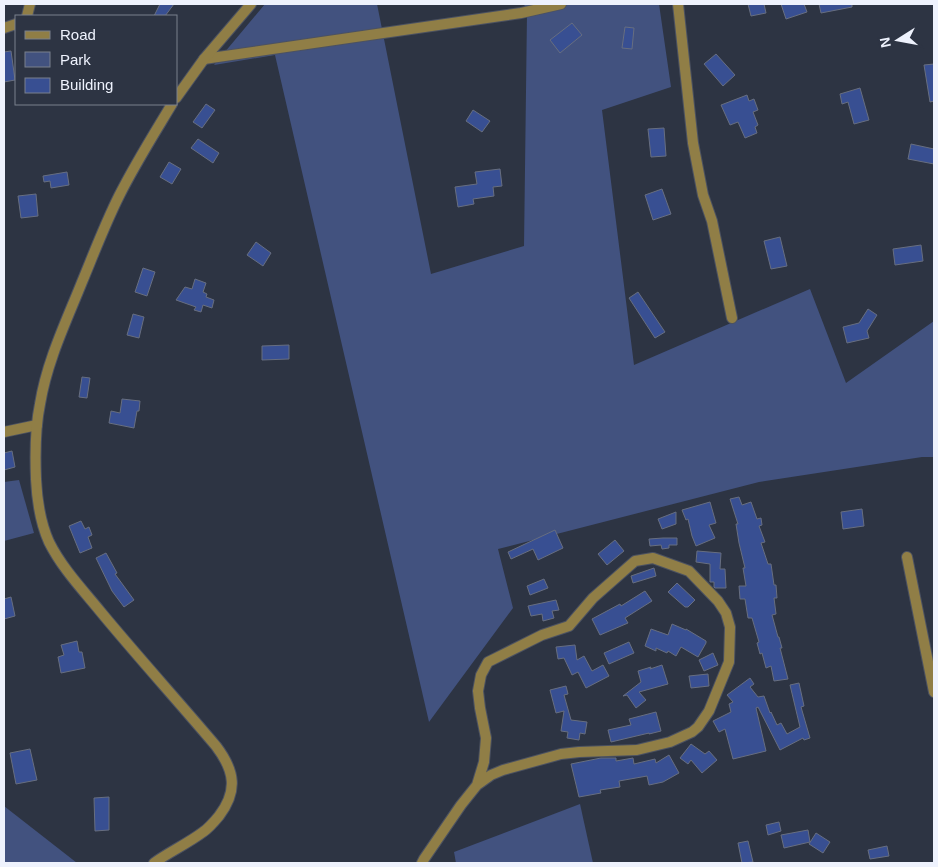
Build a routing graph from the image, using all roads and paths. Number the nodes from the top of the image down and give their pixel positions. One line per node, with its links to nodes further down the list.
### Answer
1 (251, 4): 4 (street)
2 (561, 4): 4 (street)
3 (678, 4): 7 (street)
4 (204, 59): 5 (street)
5 (178, 95)
6 (171, 105): 8 (street)
7 (732, 318)
8 (37, 425): 9 (street); 13 (street)
9 (4, 432)
10 (907, 557): 11 (street)
11 (934, 692)
12 (476, 785): 12 (street); 14 (street)
13 (154, 863)
14 (422, 863)

